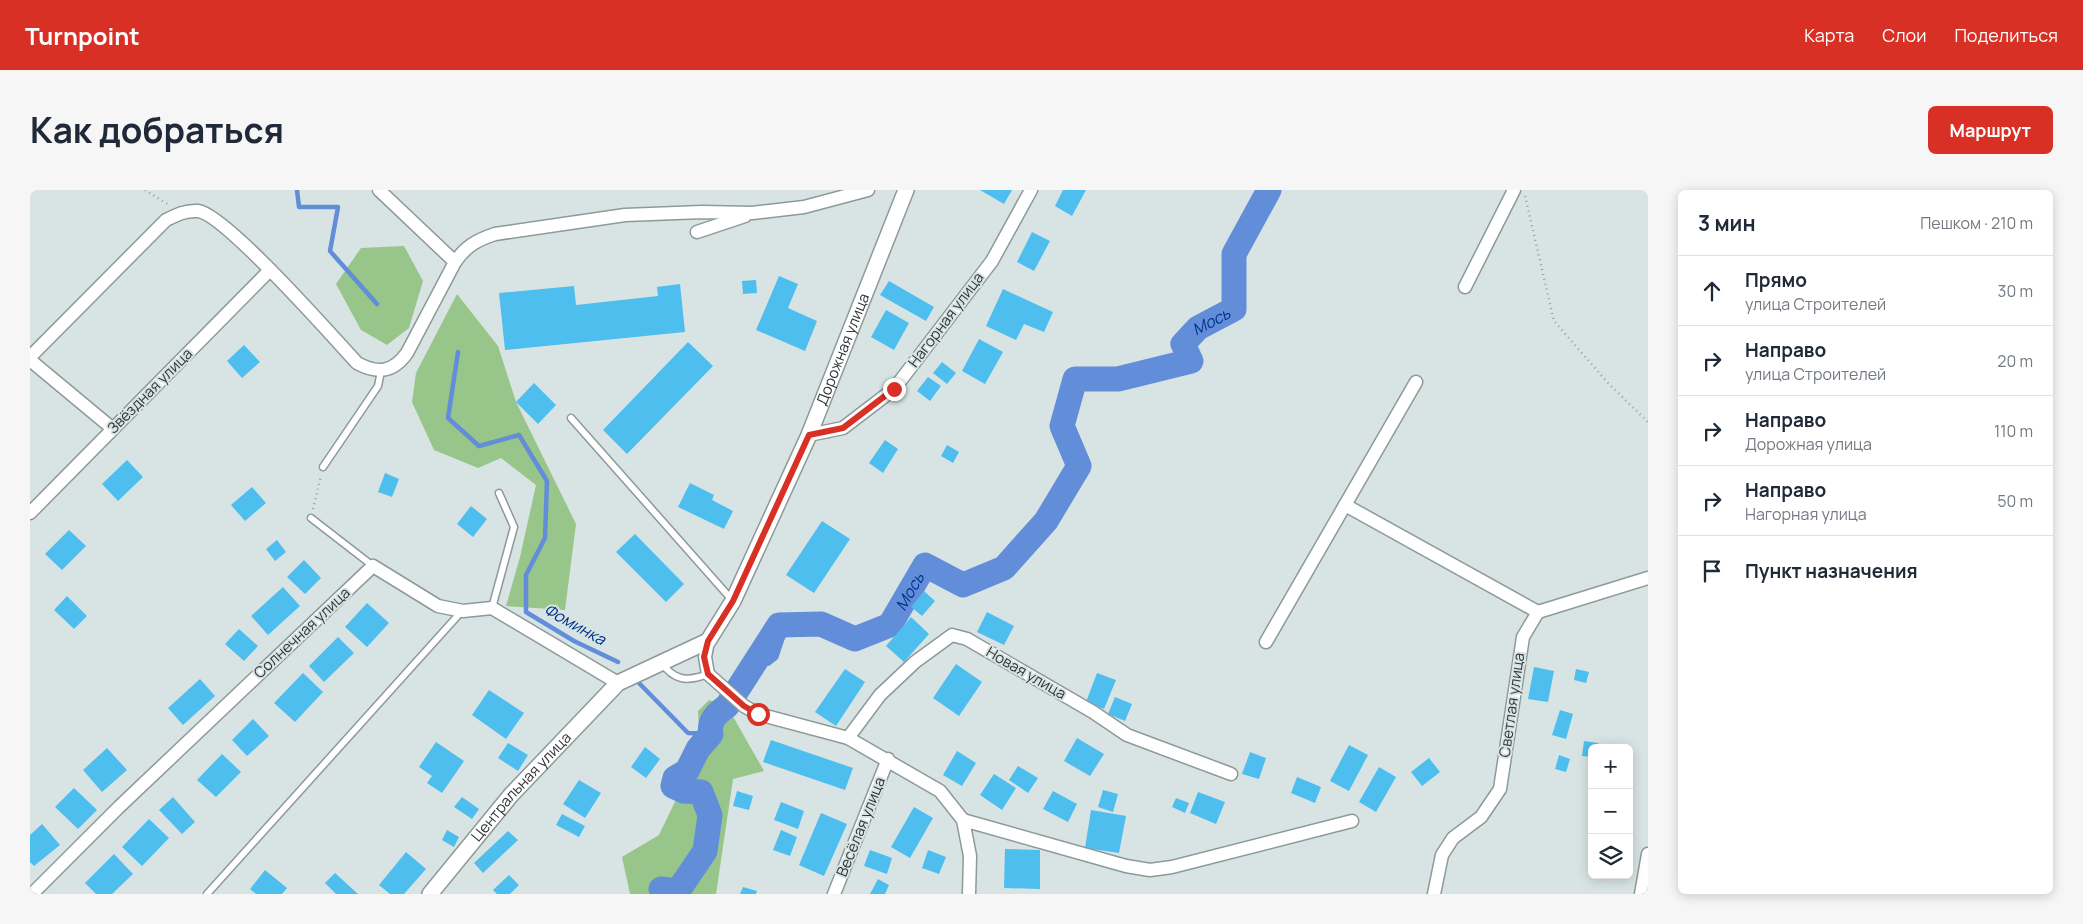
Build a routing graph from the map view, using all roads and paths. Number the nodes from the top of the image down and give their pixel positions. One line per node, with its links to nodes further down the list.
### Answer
1 (145, 190): 8 (path)
2 (379, 190): 11 (street)
3 (868, 190): 9 (street)
4 (906, 190): 20 (street, Дорожная улица)
5 (1031, 190): 20 (street, Нагорная улица)
6 (1514, 190): 13 (street)
7 (1523, 190): 18 (path)
8 (182, 212): 12 (street); 14 (street)
9 (752, 213): 10 (street); 11 (street)
10 (697, 232)
11 (455, 262): 15 (street)
12 (270, 270): 15 (street); 19 (street, Звёздная улица)
13 (1465, 287)
14 (30, 359): 19 (street)
15 (381, 371): 21 (lane)
16 (1416, 382): 23 (street)
17 (571, 418): 28 (lane)
18 (1648, 422)
19 (113, 429): 24 (street, Звёздная улица)
20 (809, 435): 28 (street, Дорожная улица)
21 (323, 467): 25 (path)
22 (500, 493): 29 (lane)
23 (1345, 505): 31 (street); 33 (street)
24 (30, 513)
25 (310, 518): 26 (lane)
26 (372, 566): 30 (street); 43 (street, Солнечная улица)
27 (1648, 578): 31 (street)
28 (733, 601): 32 (street, Дорожная улица)
29 (492, 608): 30 (street); 36 (street)
30 (463, 611): 44 (lane)
31 (1538, 612): 48 (street, Светлая улица)
32 (708, 641): 34 (street, Центральная улица); 35 (street)
33 (1266, 642)
34 (661, 661): 35 (lane); 36 (street, Центральная улица)
35 (708, 674): 37 (street)
36 (618, 683): 45 (street, Центральная улица)
37 (848, 738): 38 (street); 39 (street, Новая улица)
38 (888, 759): 40 (street); 46 (street, Весёлая улица)
39 (1231, 774)
40 (963, 820): 41 (street); 47 (street)
41 (1352, 821)
42 (1648, 854): 49 (street)
43 (32, 894)
44 (207, 894)
45 (430, 894)
46 (834, 894)
47 (969, 894)
48 (1434, 894)
49 (1642, 894)

